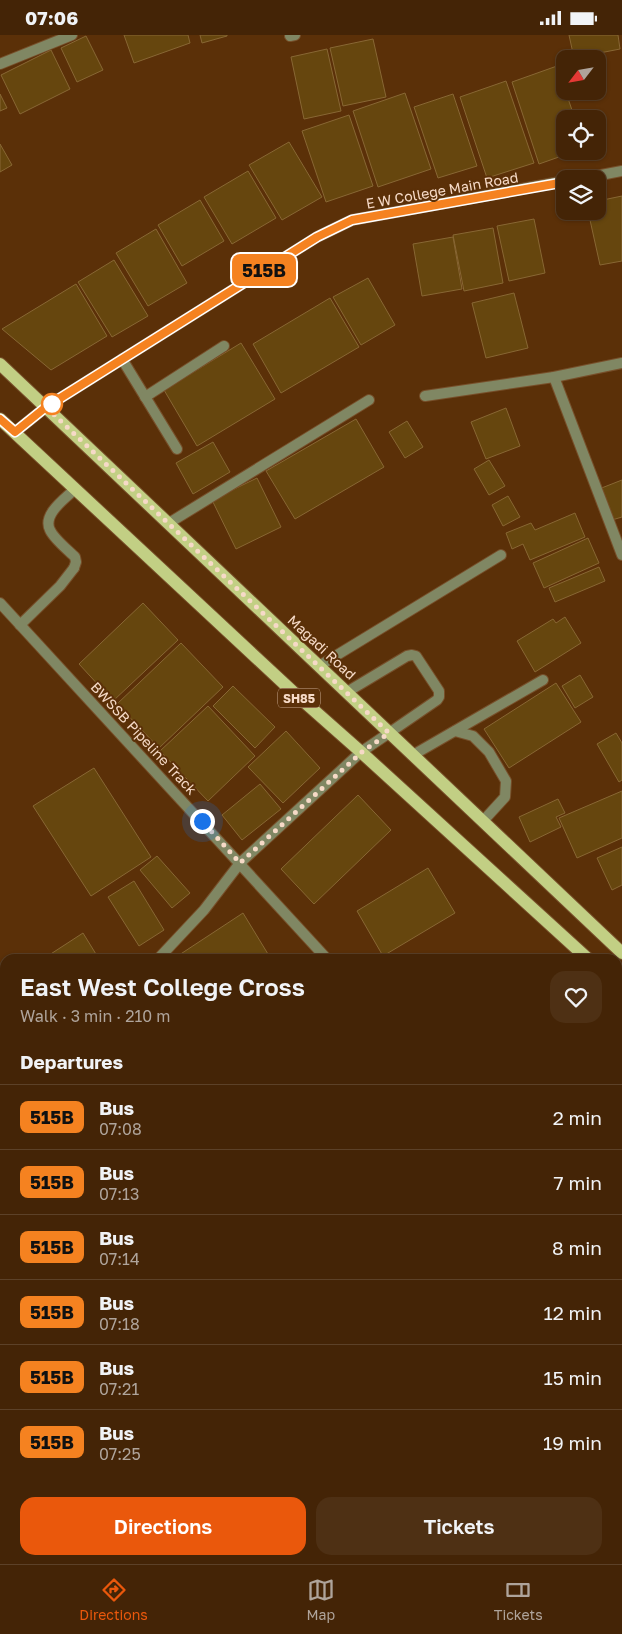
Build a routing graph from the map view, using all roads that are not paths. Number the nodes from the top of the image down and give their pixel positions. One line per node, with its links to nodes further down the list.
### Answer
1 (72, 35): 2 (street)
2 (0, 64)
3 (622, 171): 4 (street)
4 (606, 174)
5 (556, 183): 7 (street, E W College Main Road)
6 (224, 346): 12 (street)
7 (122, 359): 12 (street); 14 (street, E W College Main Road)
8 (622, 363): 10 (street)
9 (0, 364): 14 (main road, Magadi Road / SH85)
10 (554, 377): 11 (street); 21 (street)
11 (425, 396)
12 (146, 397): 17 (street)
13 (368, 400): 19 (street)
14 (46, 407): 16 (street, E W College Main Road); 19 (main road, Magadi Road / SH85)
15 (0, 419): 16 (main road, SH85)
16 (15, 432): 18 (main road, SH85)
17 (177, 449)
18 (76, 489): 23 (street); 29 (main road, SH85)
19 (169, 523): 24 (main road, Magadi Road / SH85)
20 (501, 555): 24 (street)
21 (622, 555)
22 (0, 603): 23 (street, BWSSB Pipeline Track)
23 (20, 625): 32 (street, BWSSB Pipeline Track)
24 (319, 666): 26 (main road, Magadi Road / SH85)
25 (543, 681): 27 (street)
26 (347, 692): 28 (main road, Magadi Road / SH85); 28 (street)
27 (455, 731): 30 (street); 31 (street)
28 (389, 733): 29 (street); 30 (main road, Magadi Road / SH85)
29 (362, 752): 32 (street); 36 (main road, SH85)
30 (413, 755): 31 (main road, Magadi Road / SH85)
31 (483, 821): 33 (main road, Magadi Road / SH85)
32 (240, 863): 34 (street); 35 (street, BWSSB Pipeline Track)
33 (622, 953)
34 (163, 954)
35 (322, 954)
36 (583, 954)

